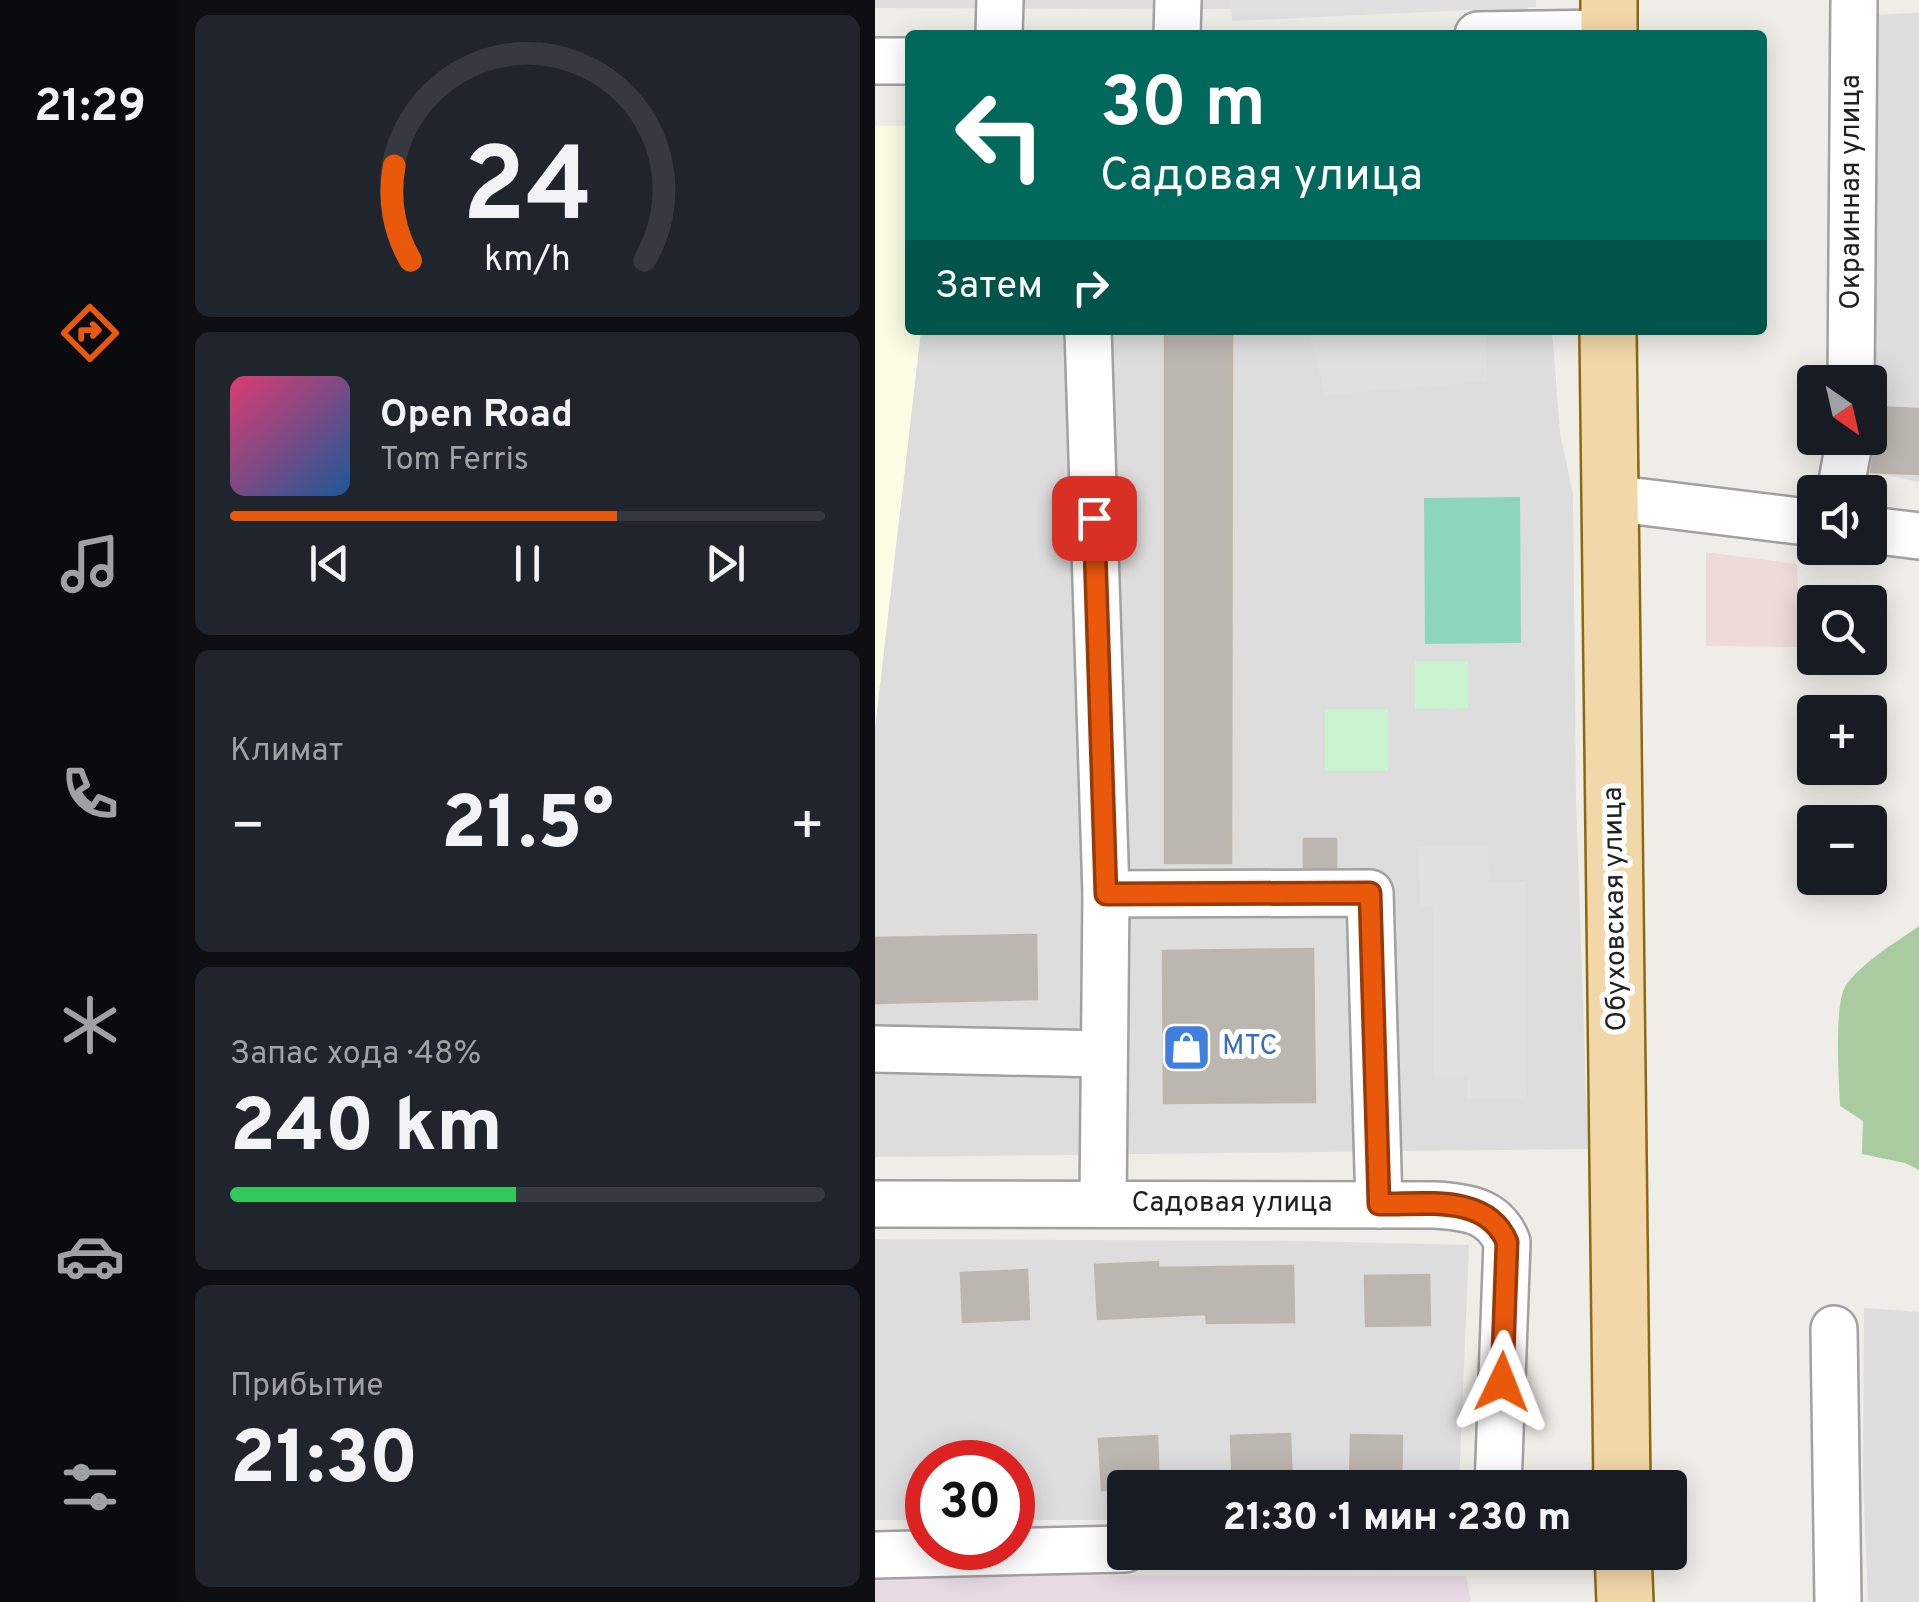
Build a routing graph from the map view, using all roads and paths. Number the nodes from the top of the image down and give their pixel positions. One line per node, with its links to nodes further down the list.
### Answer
1 (1001, 0): 6 (street)
2 (1178, 0): 7 (street)
3 (1507, 0): 8 (street)
4 (1854, 2): 14 (street, Окраинная улица)
5 (1609, 23): 9 (street)
6 (999, 30)
7 (1177, 30)
8 (1497, 30)
9 (1542, 30)
10 (875, 61): 11 (street)
11 (905, 62)
12 (1087, 335): 19 (street)
13 (1609, 335): 15 (main road, Обуховская улица)
14 (1851, 365)
15 (1610, 498): 16 (street); 27 (main road, Обуховская улица)
16 (1797, 521)
17 (1887, 532): 18 (street)
18 (1919, 536)
19 (1106, 894): 21 (street); 24 (street)
20 (875, 1049): 21 (street)
21 (1104, 1054): 23 (street)
22 (875, 1204): 23 (street, Садовая улица)
23 (1103, 1204): 24 (street, Садовая улица)
24 (1379, 1204): 26 (street, Садовая улица)
25 (1835, 1329): 32 (street)
26 (1499, 1470)
27 (1623, 1470)
28 (1107, 1550): 29 (street)
29 (875, 1556)
30 (1624, 1570): 31 (main road)
31 (1625, 1602)
32 (1838, 1602)

